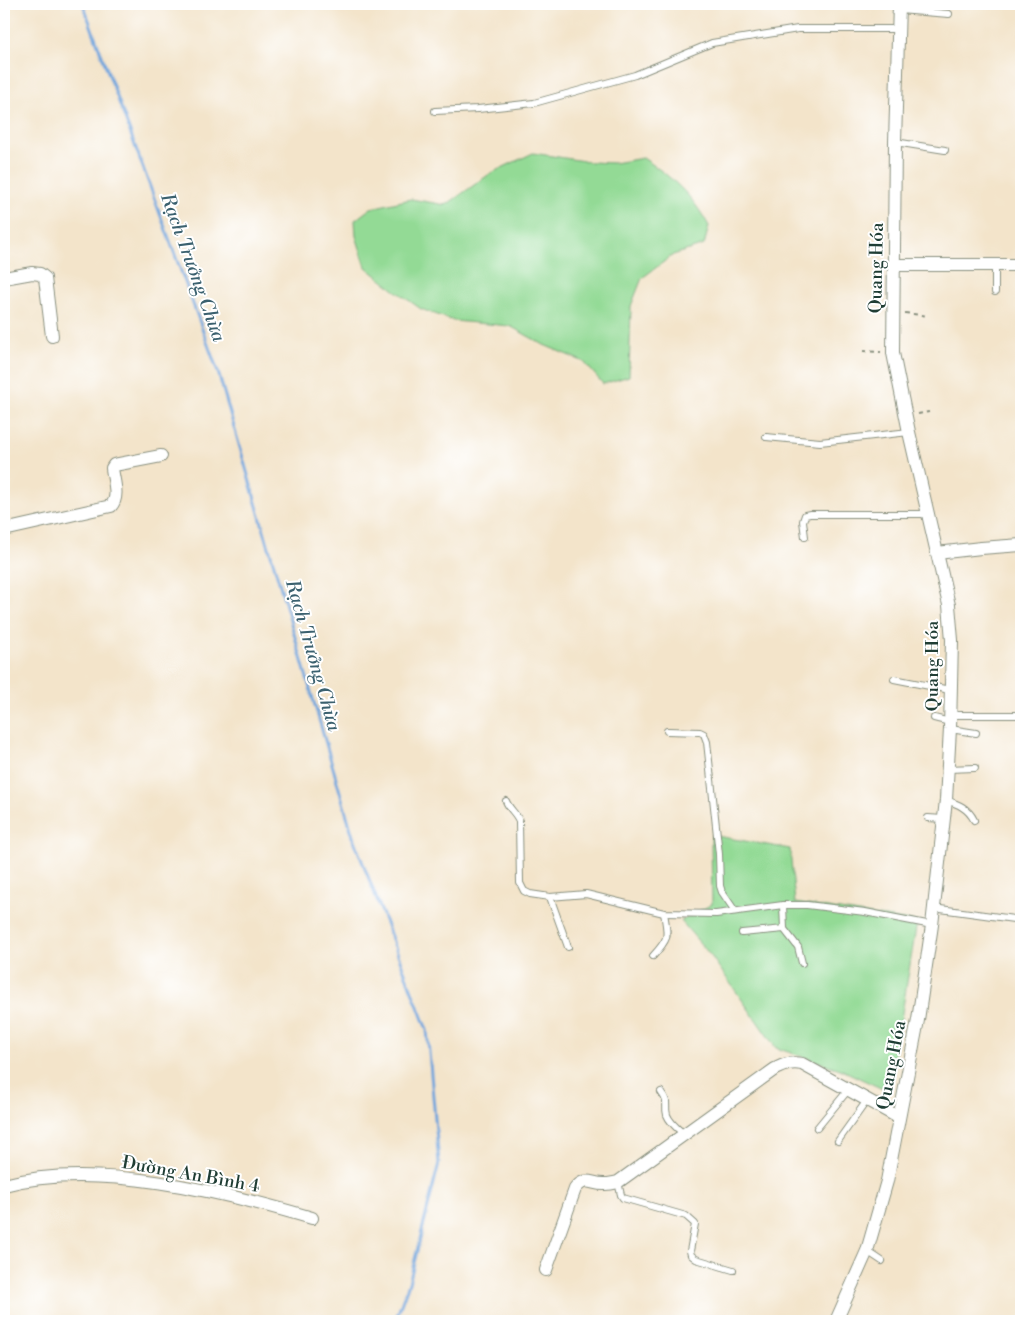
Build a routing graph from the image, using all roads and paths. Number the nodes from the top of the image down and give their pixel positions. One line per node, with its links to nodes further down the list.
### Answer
1 (899, 7): 2 (lane); 3 (street, Quang Hóa)
2 (949, 14)
3 (899, 29): 4 (lane); 5 (street, Quang Hóa)
4 (435, 110)
5 (895, 142): 6 (lane); 7 (street, Quang Hóa)
6 (945, 150)
7 (894, 265): 8 (street); 12 (street, Quang Hóa)
8 (995, 266): 9 (street); 11 (lane)
9 (1021, 266)
10 (4, 278): 14 (street)
11 (995, 292)
12 (893, 311): 13 (path); 16 (street, Quang Hóa)
13 (928, 316)
14 (52, 336)
15 (863, 351): 16 (path)
16 (893, 353): 17 (street, Quang Hóa)
17 (909, 432): 18 (lane); 20 (street, Quang Hóa)
18 (766, 437)
19 (161, 456): 21 (street)
20 (928, 514): 22 (lane); 24 (street, Quang Hóa)
21 (4, 530)
22 (804, 537)
23 (1021, 545): 24 (street)
24 (937, 553): 26 (street, Quang Hóa)
25 (894, 679): 26 (lane)
26 (950, 690): 29 (street, Quang Hóa)
27 (1021, 716): 29 (lane)
28 (934, 718): 29 (lane)
29 (950, 722): 31 (lane); 33 (street, Quang Hóa)
30 (667, 731): 42 (lane)
31 (976, 733)
32 (974, 768): 33 (lane)
33 (948, 769): 34 (street, Quang Hóa)
34 (946, 800): 37 (street, Quang Hóa); 38 (lane)
35 (506, 801): 39 (lane)
36 (928, 818): 37 (lane)
37 (943, 819): 41 (street, Quang Hóa)
38 (974, 820)
39 (550, 897): 43 (lane); 48 (lane)
40 (783, 905): 42 (lane); 45 (lane); 46 (lane)
41 (933, 908): 44 (lane); 45 (street, Quang Hóa)
42 (735, 911): 43 (lane)
43 (664, 913): 49 (lane)
44 (1021, 920)
45 (932, 925): 54 (street, Quang Hóa)
46 (784, 929): 47 (lane); 50 (lane)
47 (742, 933)
48 (568, 947)
49 (653, 956)
50 (802, 963)
51 (849, 1089): 53 (street); 55 (lane); 56 (street)
52 (661, 1092): 56 (lane)
53 (868, 1100): 54 (street); 57 (lane)
54 (898, 1117): 61 (street, Quang Hóa)
55 (817, 1128)
56 (685, 1135): 59 (street)
57 (838, 1141)
58 (4, 1181): 60 (street, Đường An Bình 4)
59 (618, 1182): 63 (street); 64 (lane)
60 (312, 1218)
61 (867, 1251): 62 (lane); 65 (street, Quang Hóa)
62 (882, 1261)
63 (546, 1270)
64 (733, 1270)
65 (836, 1321)

